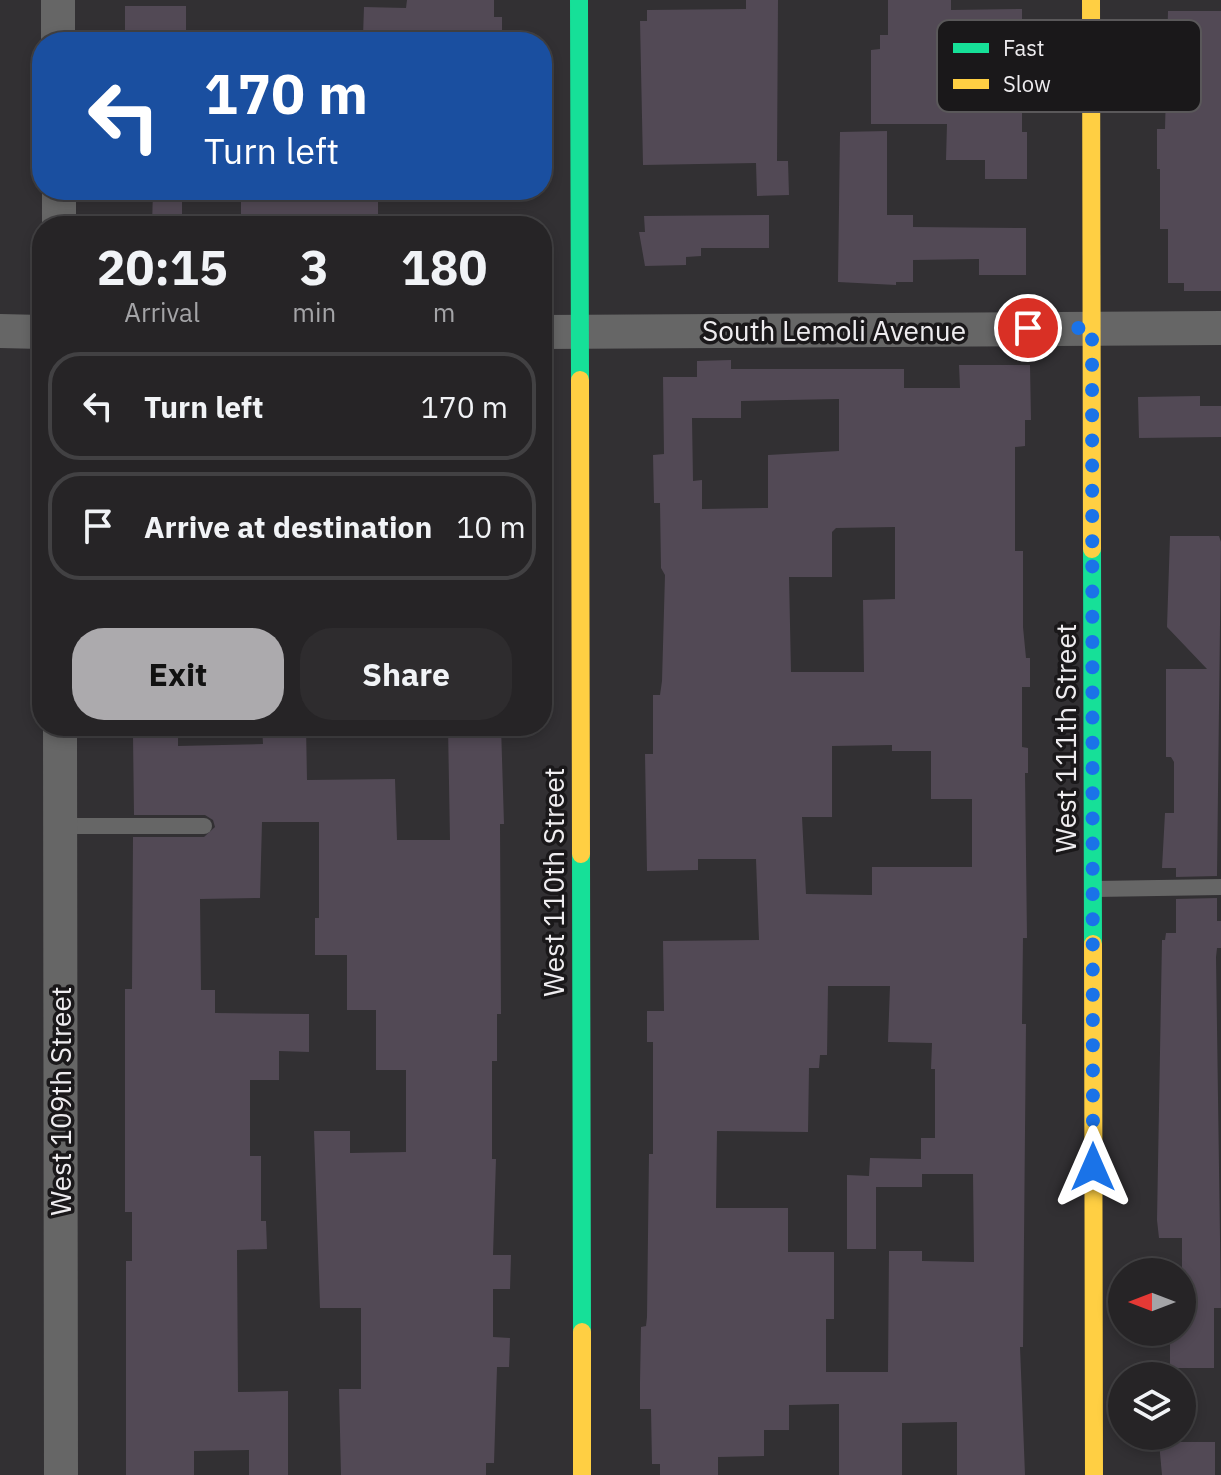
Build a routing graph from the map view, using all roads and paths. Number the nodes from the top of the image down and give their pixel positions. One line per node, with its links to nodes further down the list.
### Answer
1 (58, 0): 5 (street)
2 (579, 0): 12 (street, West 110th Street)
3 (1091, 0): 4 (street, West 111th Street)
4 (1091, 20)
5 (58, 32)
6 (1091, 112): 7 (street, West 111th Street)
7 (1092, 328): 8 (street, South Lemoli Avenue); 12 (street, South Lemoli Avenue); 17 (street, West 111th Street)
8 (1221, 328)
9 (0, 331): 10 (street)
10 (32, 332)
11 (552, 332): 12 (street, South Lemoli Avenue)
12 (580, 332): 19 (street, West 110th Street)
13 (60, 736): 14 (street, West 109th Street)
14 (60, 826): 15 (lane); 18 (street, West 109th Street)
15 (204, 826)
16 (1221, 887): 17 (lane)
17 (1093, 889): 20 (street, West 111th Street)
18 (61, 1475)
19 (582, 1475)
20 (1094, 1475)

